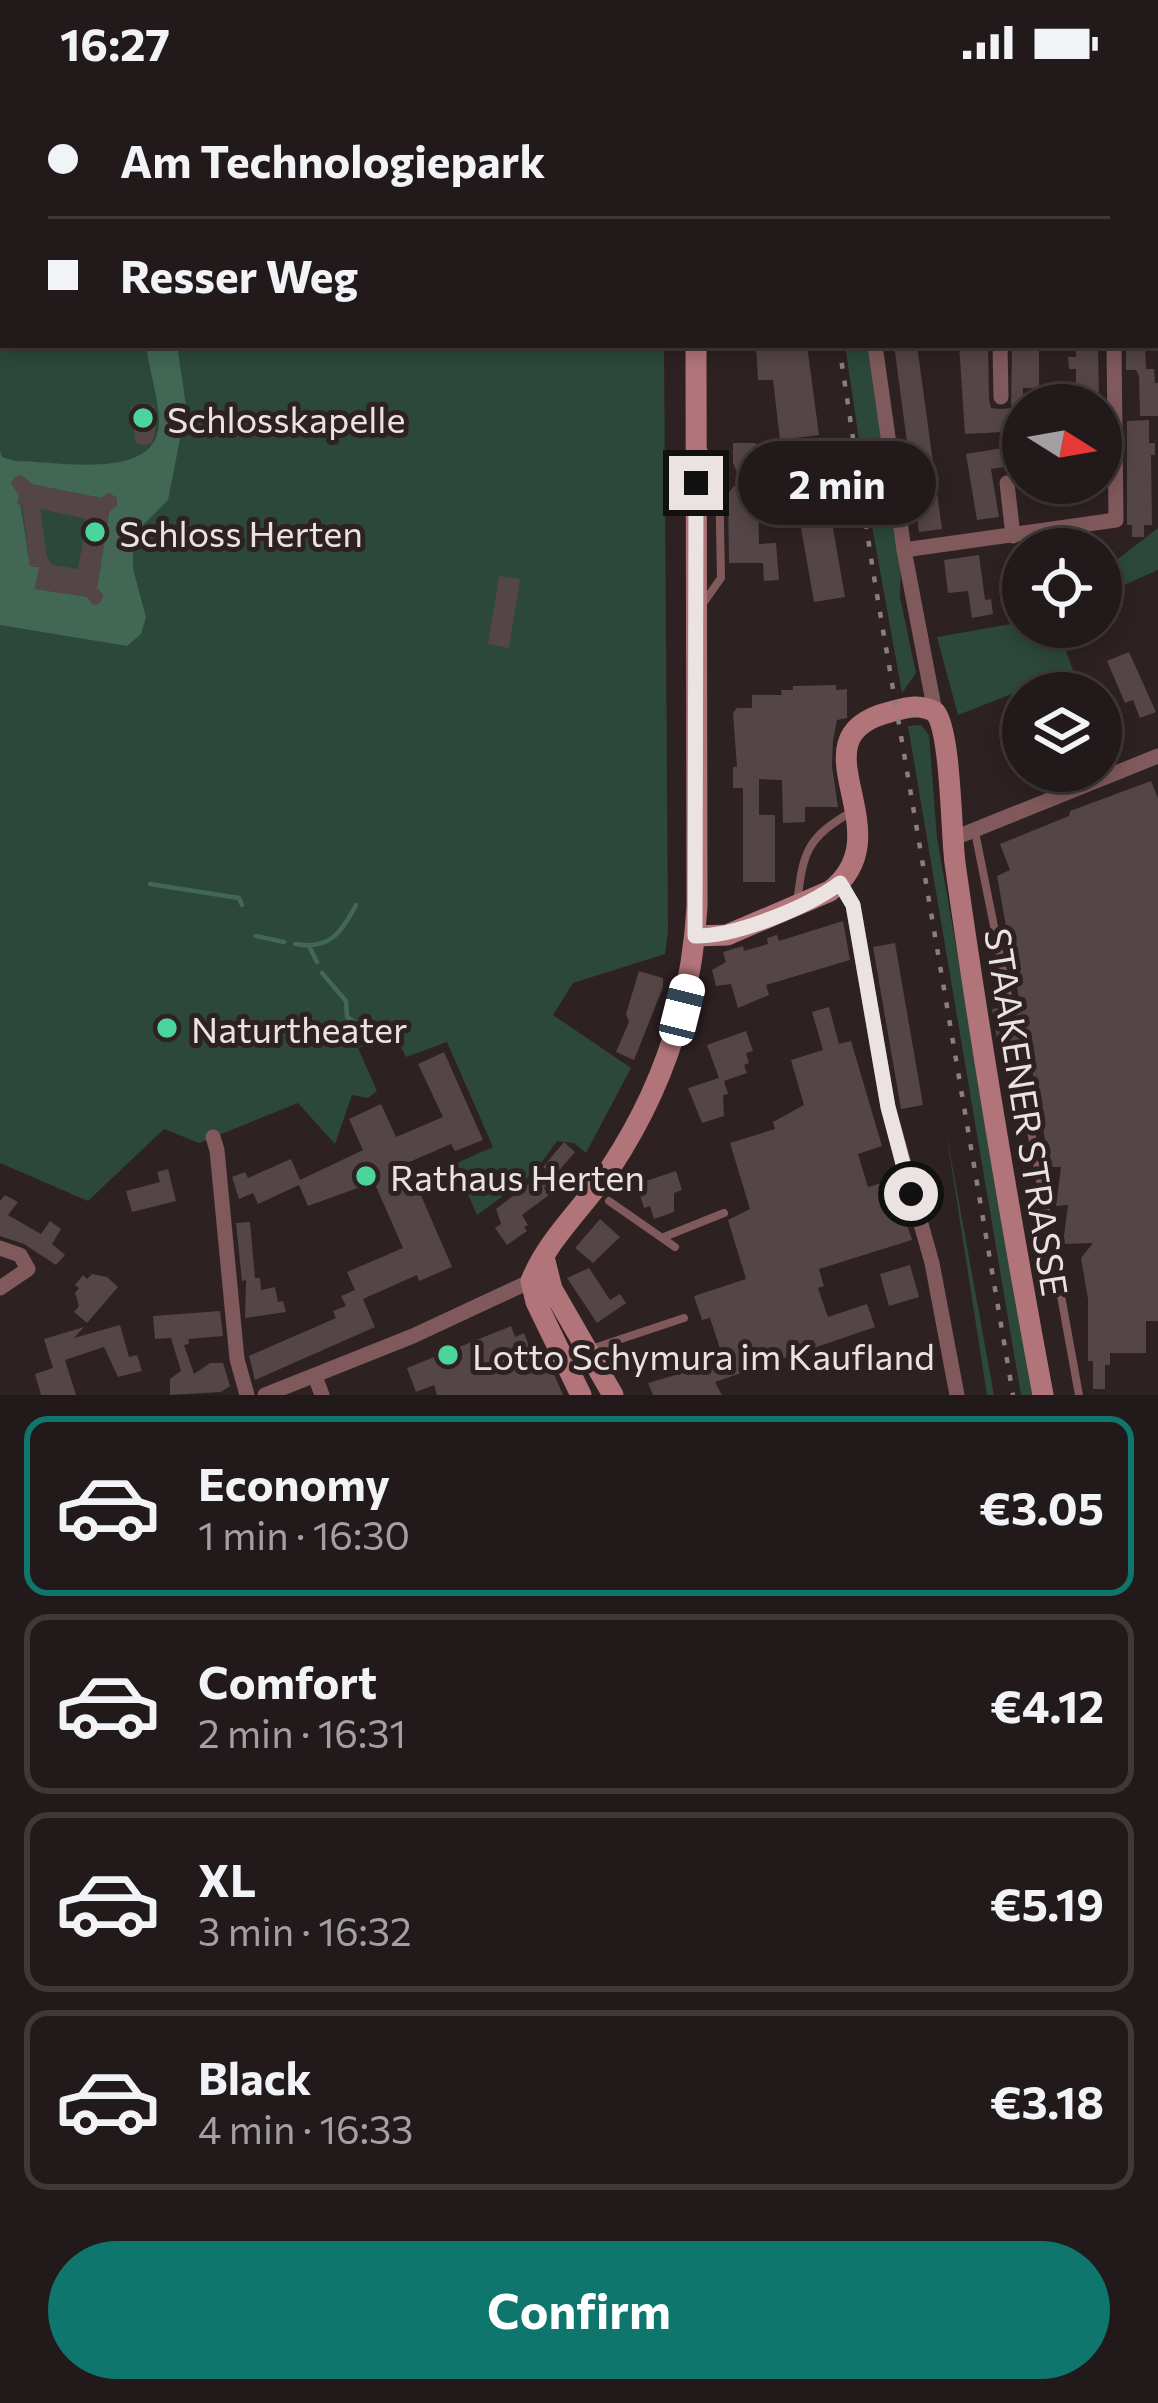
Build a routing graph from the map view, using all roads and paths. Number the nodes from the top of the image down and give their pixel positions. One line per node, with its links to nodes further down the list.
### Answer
1 (696, 348): 16 (main road)
2 (875, 348): 8 (street)
3 (1000, 348): 5 (street)
4 (1114, 348): 6 (street)
5 (1001, 397)
6 (1064, 528)
7 (1002, 537): 8 (street)
8 (904, 550): 9 (street)
9 (934, 712): 11 (main road); 13 (main road, STAAKENER STRASSE)
10 (1158, 756): 12 (street)
11 (855, 811): 14 (main road); 15 (lane)
12 (975, 831): 13 (street); 17 (lane)
13 (952, 839): 37 (main road, STAAKENER STRASSE)
14 (840, 883): 15 (main road); 36 (street)
15 (796, 906): 16 (main road)
16 (695, 936): 25 (main road)
17 (1010, 1006)
18 (1018, 1064): 38 (lane)
19 (213, 1137): 31 (street)
20 (609, 1202): 22 (lane)
21 (724, 1214): 22 (lane)
22 (662, 1237): 23 (lane)
23 (675, 1247)
24 (0, 1248): 27 (street)
25 (544, 1257): 26 (main road); 29 (main road)
26 (531, 1281): 30 (street); 34 (main road)
27 (0, 1288)
28 (684, 1318): 29 (lane)
29 (588, 1350): 35 (main road)
30 (315, 1376): 32 (street); 33 (street)
31 (247, 1395)
32 (265, 1395)
33 (322, 1395)
34 (581, 1395)
35 (613, 1395)
36 (957, 1395)
37 (1043, 1395)
38 (1079, 1395)

